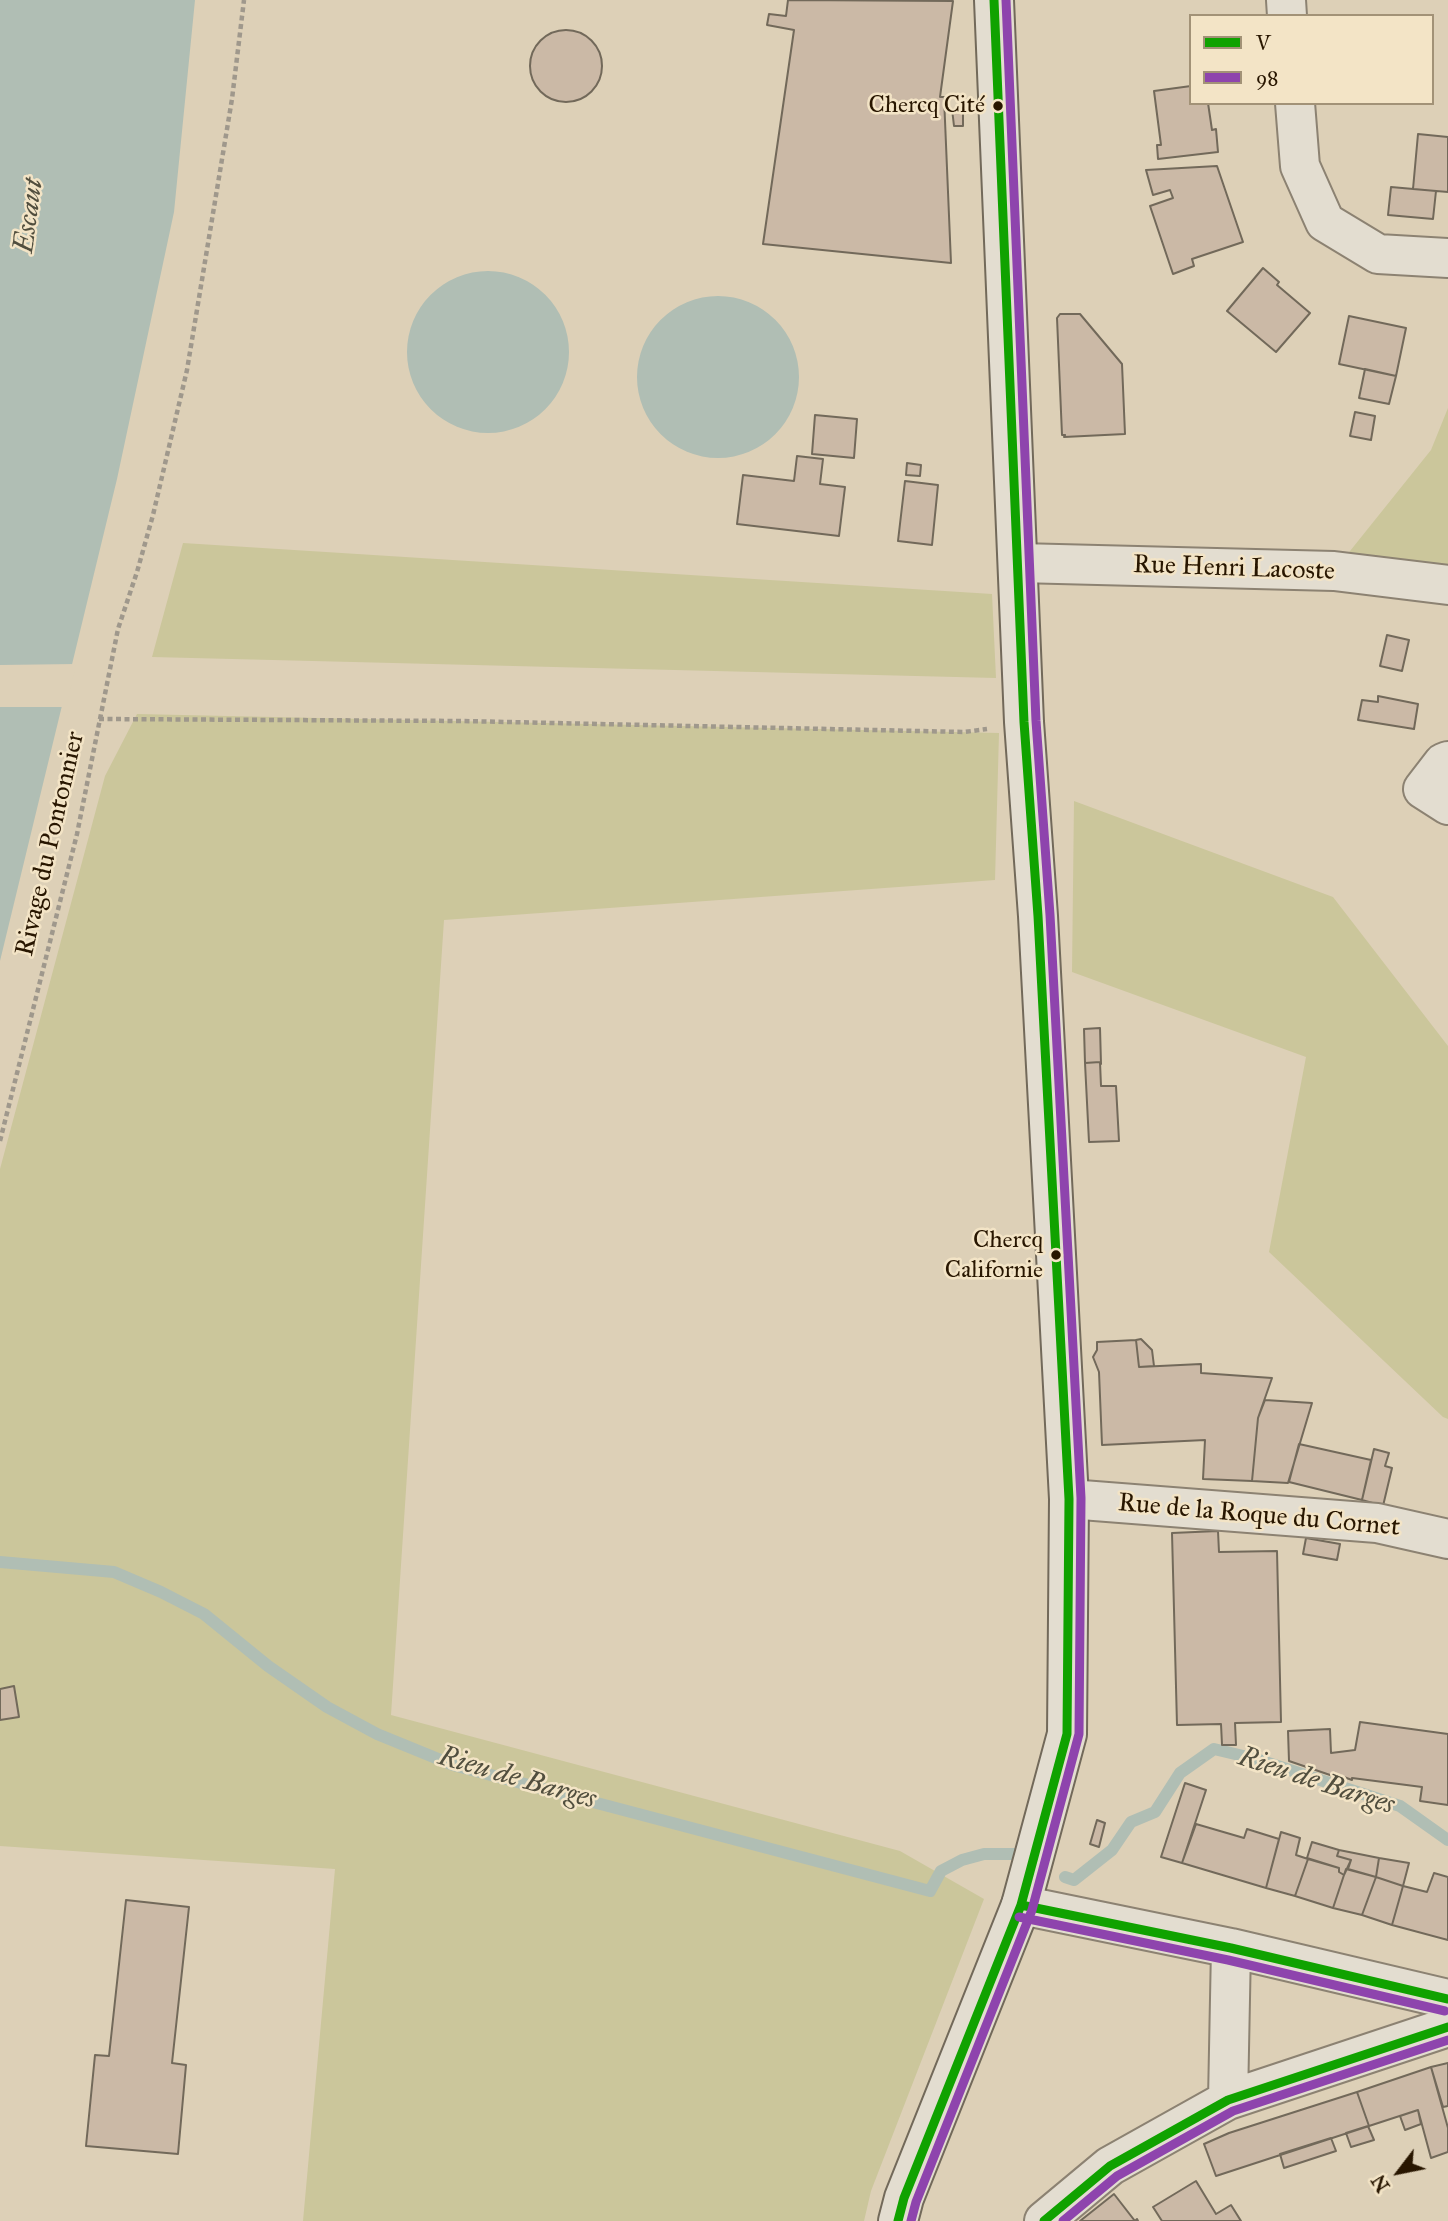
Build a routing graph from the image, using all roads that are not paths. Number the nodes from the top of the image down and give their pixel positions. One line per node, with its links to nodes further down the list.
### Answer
1 (994, 0): 4 (main road)
2 (1295, 105): 3 (main road)
3 (1448, 258)
4 (1019, 563): 5 (main road, Rue Henri Lacoste); 8 (main road)
5 (1448, 585)
6 (1448, 761): 7 (main road)
7 (1448, 805)
8 (1069, 1499): 9 (main road, Rue de la Roque du Cornet); 10 (main road)
9 (1448, 1539)
10 (1021, 1905): 11 (main road); 15 (main road)
11 (1231, 1948): 12 (main road); 14 (main road)
12 (1448, 1999)
13 (1448, 2027): 14 (main road)
14 (1228, 2100): 16 (main road)
15 (898, 2221)
16 (1044, 2221)

